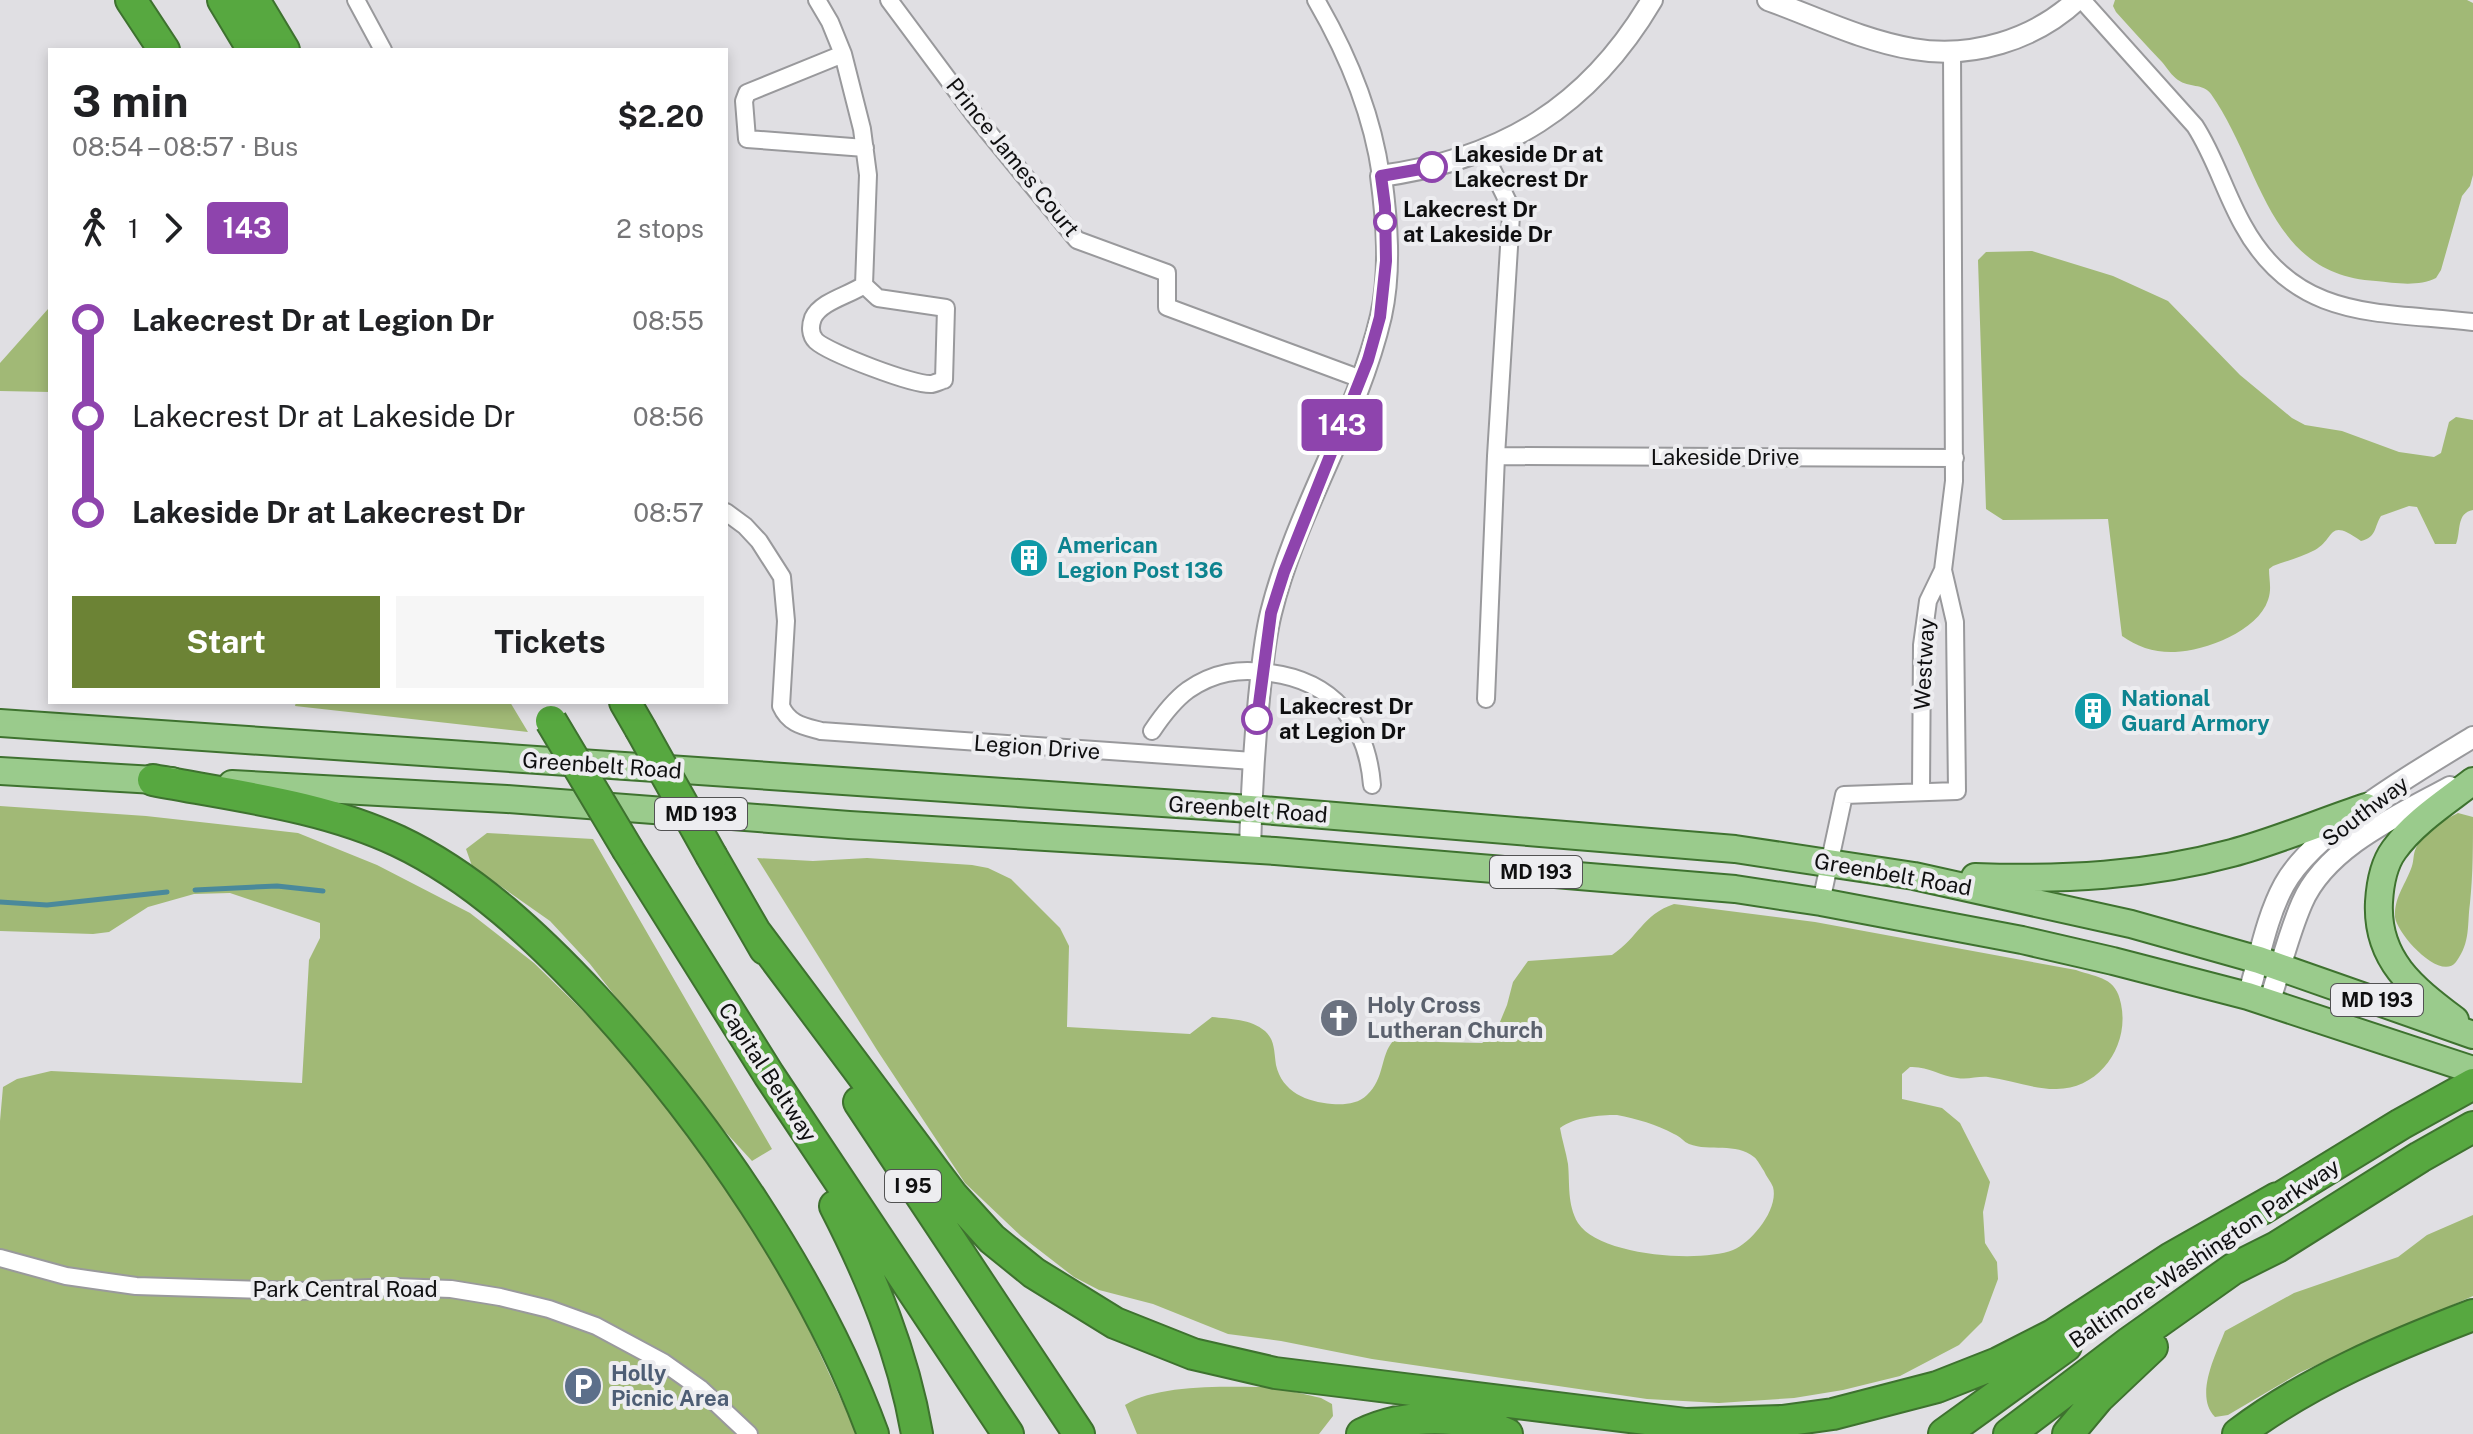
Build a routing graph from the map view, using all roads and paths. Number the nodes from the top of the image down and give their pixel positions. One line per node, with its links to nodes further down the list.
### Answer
1 (131, 0): 12 (highway)
2 (139, 0): 13 (highway)
3 (223, 0): 14 (highway)
4 (254, 0): 15 (highway)
5 (356, 0): 16 (street)
6 (817, 0): 18 (street)
7 (889, 0): 24 (street, Prince James Court)
8 (1316, 0): 21 (street)
9 (1652, 0): 20 (street)
10 (1768, 0): 17 (street)
11 (2080, 0): 17 (street); 23 (street)
12 (165, 48)
13 (165, 48)
14 (252, 48)
15 (283, 48)
16 (382, 48)
17 (1952, 51): 26 (street)
18 (843, 54): 19 (street); 19 (street)
19 (865, 148): 22 (street)
20 (1483, 151): 21 (street); 25 (street)
21 (1381, 176): 24 (street)
22 (864, 285): 22 (street)
23 (2473, 322)
24 (1361, 379): 29 (street)
25 (1496, 456): 26 (street, Lakeside Drive); 30 (street)
26 (1955, 458): 28 (street)
27 (728, 513): 36 (street, Legion Drive)
28 (1943, 570): 42 (street, Westway); 42 (street, Westway)
29 (1262, 671): 34 (street); 36 (street); 41 (street)
30 (1486, 699)
31 (546, 712): 53 (highway, Capital Beltway / I 95, bridge)
32 (633, 715): 49 (highway, I 95, bridge)
33 (0, 723): 44 (main road, Greenbelt Road / MD 193)
34 (1152, 731)
35 (2473, 737): 43 (street, Southway)
36 (1253, 761): 44 (street)
37 (0, 771): 39 (main road, Greenbelt Road / MD 193)
38 (2473, 774): 50 (street, Southway)
39 (153, 780): 45 (main road, Greenbelt Road / MD 193); 61 (highway)
40 (2473, 781): 52 (main road)
41 (1372, 785)
42 (1921, 791): 46 (street)
43 (2366, 807): 47 (main road); 50 (street, Southway)
44 (1250, 809): 45 (street); 46 (main road, Greenbelt Road / MD 193)
45 (1250, 850): 48 (main road, Greenbelt Road / MD 193)
46 (1830, 861): 47 (main road, Greenbelt Road / MD 193); 48 (street)
47 (1914, 876): 50 (main road, Greenbelt Road / MD 193)
48 (1821, 902): 51 (main road, Greenbelt Road / MD 193)
49 (756, 933): 56 (highway); 64 (highway, I 95)
50 (2270, 963): 51 (street, Southway); 52 (main road, Greenbelt Road / MD 193)
51 (2258, 999): 54 (main road, Greenbelt Road / MD 193)
52 (2473, 1034)
53 (769, 1075): 62 (highway); 63 (highway, Capital Beltway / I 95)
54 (2472, 1081): 56 (highway, Baltimore-Washington Parkway)
55 (2473, 1127): 57 (highway, Baltimore-Washington Parkway)
56 (2277, 1198): 67 (highway, Baltimore-Washington Parkway)
57 (2277, 1247): 68 (highway, Baltimore-Washington Parkway); 69 (highway)
58 (0, 1258): 60 (street, Park Central Road)
59 (2473, 1315): 70 (highway)
60 (749, 1434)
61 (873, 1434)
62 (917, 1434)
63 (1008, 1434)
64 (1079, 1434)
65 (1362, 1434): 66 (highway)
66 (1507, 1434)
67 (1944, 1434)
68 (2009, 1434)
69 (2068, 1434)
70 (2238, 1434)

